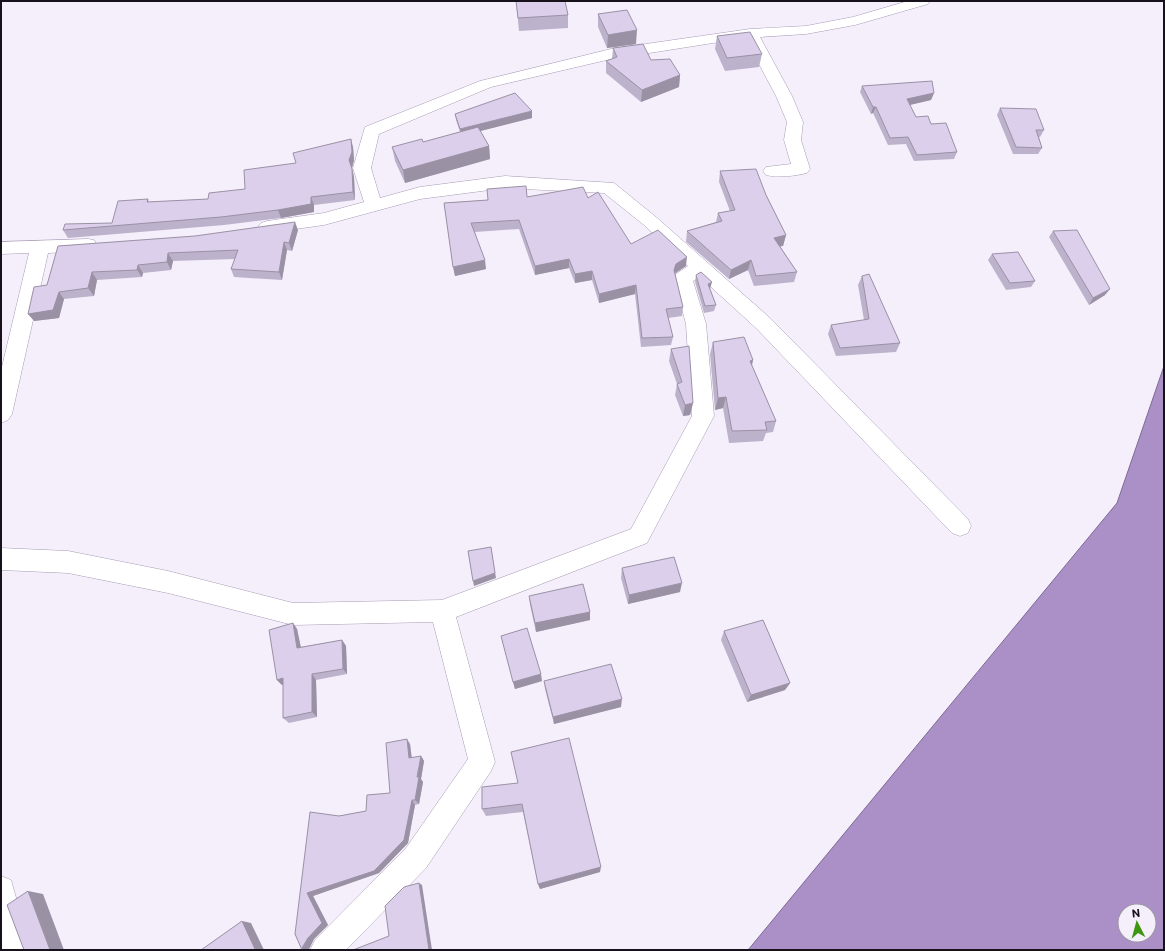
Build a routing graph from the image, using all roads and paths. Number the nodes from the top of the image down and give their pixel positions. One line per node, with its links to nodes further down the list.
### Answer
1 (923, 1): 2 (street)
2 (750, 33): 3 (street); 4 (street)
3 (772, 171)
4 (374, 205): 5 (street); 9 (street)
5 (246, 230)
6 (107, 244): 8 (street)
7 (1, 248): 8 (street)
8 (40, 248): 10 (street)
9 (700, 267): 11 (street); 13 (street)
10 (1, 414)
11 (960, 526)
12 (1, 559): 13 (street)
13 (442, 611): 16 (street)
14 (1, 890): 15 (street)
15 (16, 950)
16 (325, 950)

